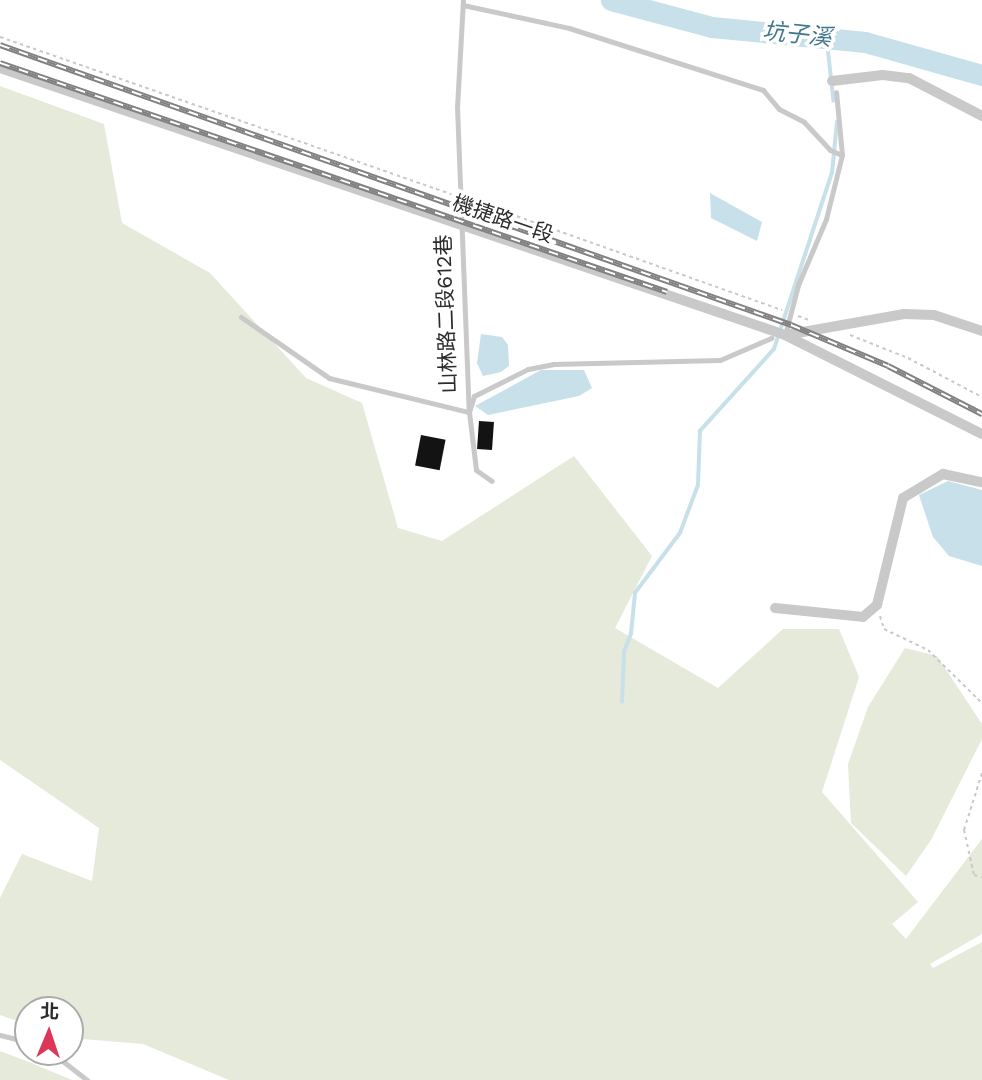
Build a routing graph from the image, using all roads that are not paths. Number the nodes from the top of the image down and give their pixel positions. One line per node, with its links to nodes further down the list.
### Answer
1 (463, 2): 5 (lane); 6 (lane, 山林路二段612巷)
2 (0, 68): 6 (street, 機捷路一段)
3 (834, 87): 4 (street); 5 (lane)
4 (982, 116)
5 (842, 155): 9 (lane)
6 (463, 226): 9 (street, 機捷路一段); 10 (lane, 山林路二段612巷)
7 (241, 317): 10 (lane)
8 (982, 331): 9 (street, 山林路二段612巷)
9 (779, 335): 10 (lane, 山林路二段612巷); 11 (street, 機捷路一段)
10 (469, 412): 12 (lane, 山林路二段612巷)
11 (982, 434)
12 (492, 481)
13 (982, 482): 14 (street)
14 (775, 608)
15 (70, 1066): 16 (lane)
16 (88, 1080)

